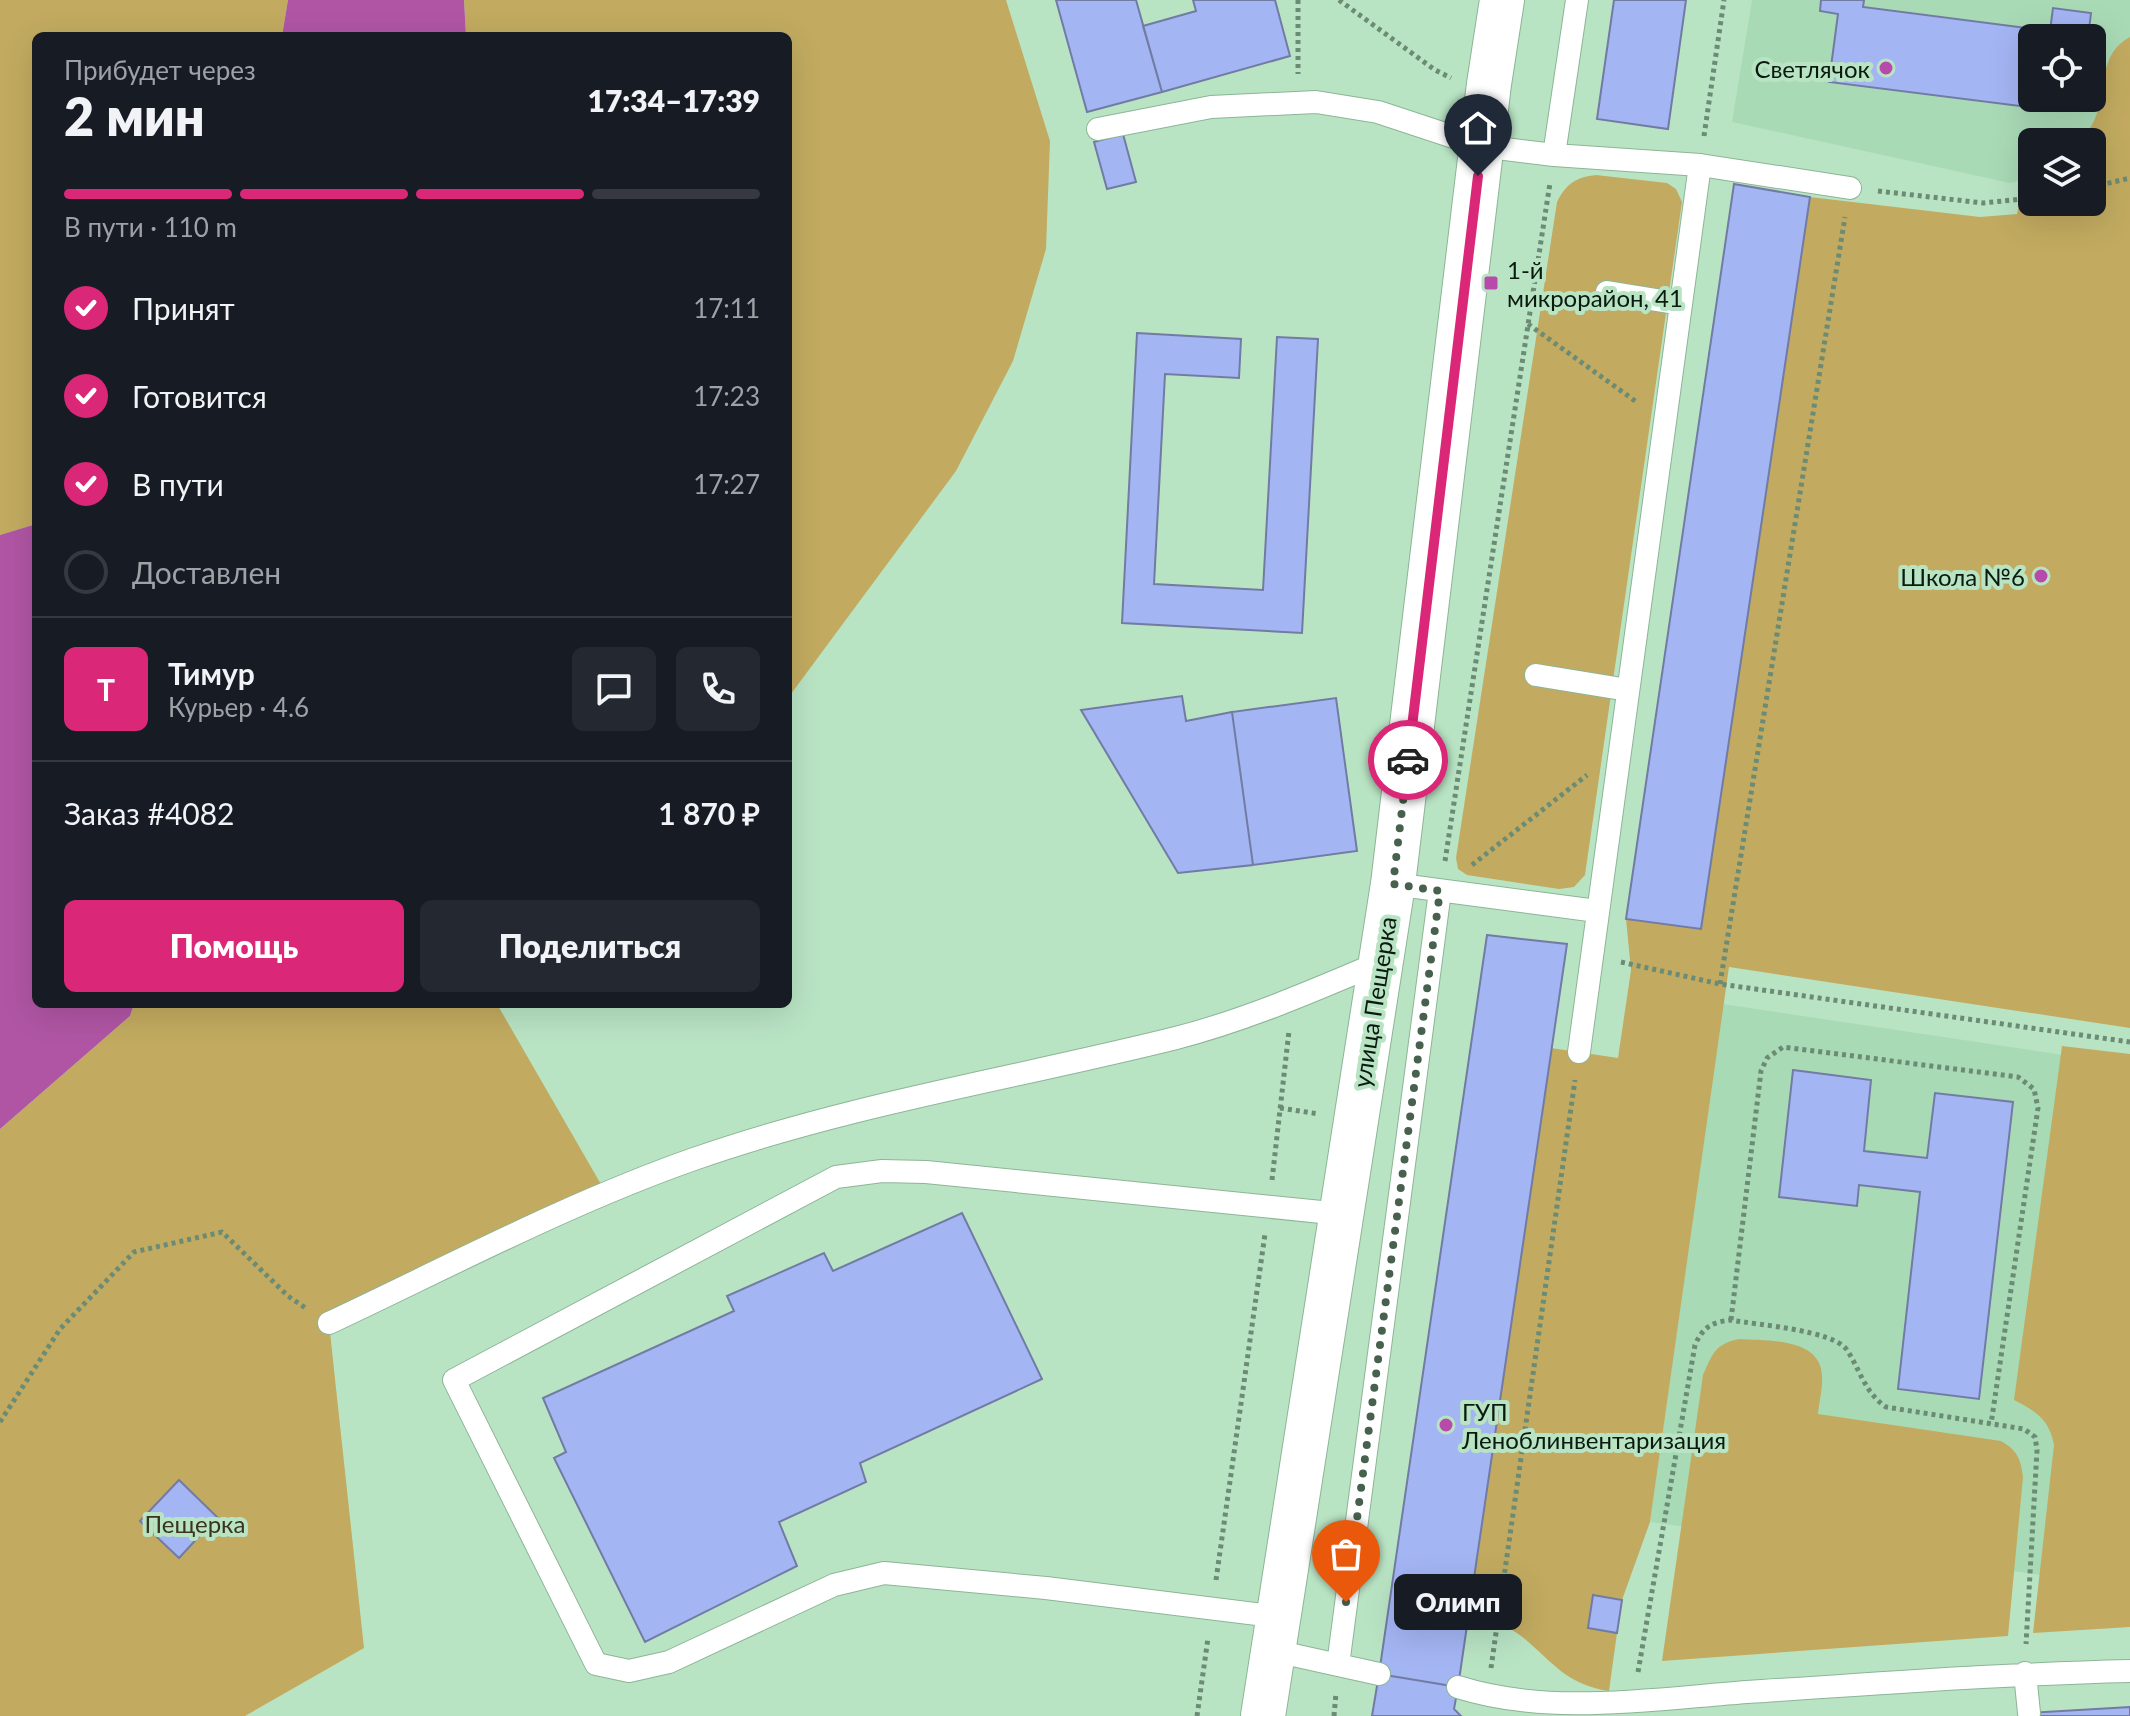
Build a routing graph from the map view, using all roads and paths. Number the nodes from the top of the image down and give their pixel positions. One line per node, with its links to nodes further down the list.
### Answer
1 (1298, 0): 7 (path)
2 (1339, 0): 6 (path)
3 (1502, 0): 6 (street, улица Пещерка)
4 (1577, 0): 10 (lane)
5 (1724, 0): 11 (path)
6 (1489, 84): 9 (street, улица Пещерка)
7 (1298, 103): 8 (lane); 9 (lane)
8 (1098, 129)
9 (1481, 146): 10 (lane); 23 (street, улица Пещерка)
10 (1554, 155): 11 (lane); 18 (path)
11 (1700, 165): 14 (lane); 17 (lane)
12 (2130, 178): 13 (path)
13 (2106, 184)
14 (1850, 188): 15 (path); 28 (path)
15 (2018, 199)
16 (1607, 292): 17 (lane)
17 (1681, 304): 19 (lane)
18 (1528, 324): 19 (path); 24 (path)
19 (1665, 423): 21 (lane)
20 (1536, 675): 21 (lane)
21 (1628, 690): 22 (lane)
22 (1620, 748): 24 (path); 25 (lane)
23 (1393, 884): 24 (lane); 27 (street, улица Пещерка)
24 (1440, 891): 25 (lane); 40 (lane)
25 (1597, 911): 26 (lane)
26 (1593, 956): 28 (path); 31 (lane)
27 (1381, 962): 29 (lane); 33 (street, улица Пещерка)
28 (1720, 984): 30 (path)
29 (1293, 997): 32 (path); 35 (lane)
30 (2130, 1042)
31 (1579, 1052): 45 (path)
32 (1268, 1207): 33 (lane); 38 (path); 38 (lane)
33 (1341, 1214): 39 (street, улица Пещерка)
34 (1731, 1320): 37 (path); 37 (path); 46 (path)
35 (329, 1323): 36 (path)
36 (0, 1422)
37 (1991, 1424): 42 (path)
38 (1212, 1608): 39 (lane); 48 (path)
39 (1278, 1634): 40 (lane); 49 (street, улица Пещерка)
40 (1338, 1665): 43 (lane)
41 (2130, 1671): 42 (lane)
42 (2025, 1673): 46 (lane); 47 (lane)
43 (1379, 1674)
44 (1458, 1687): 45 (lane)
45 (1486, 1696): 46 (lane)
46 (1633, 1700)
47 (2029, 1713)
48 (1197, 1716)
49 (1263, 1716)

